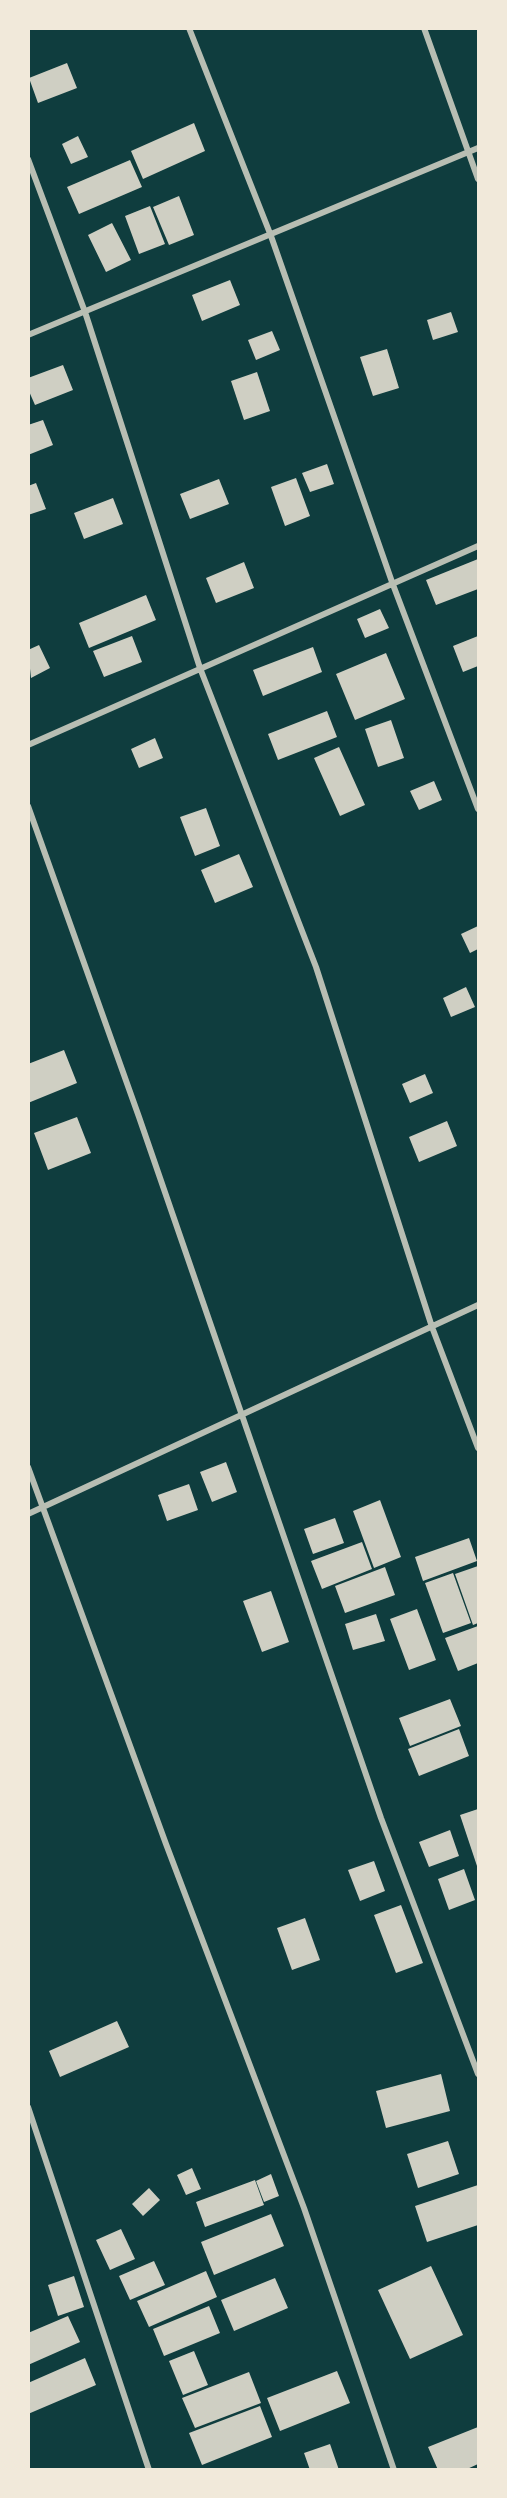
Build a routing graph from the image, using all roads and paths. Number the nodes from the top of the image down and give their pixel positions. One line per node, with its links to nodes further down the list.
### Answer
1 (189, 28): 7 (street)
2 (424, 28): 4 (street)
3 (478, 148): 4 (street)
4 (468, 153): 6 (street); 7 (street)
5 (28, 159): 8 (street)
6 (478, 179)
7 (271, 236): 8 (street); 11 (street)
8 (85, 312): 9 (street); 12 (street)
9 (28, 335)
10 (478, 546): 11 (street)
11 (392, 582): 12 (street); 15 (street)
12 (200, 668): 13 (street); 17 (street)
13 (28, 745)
14 (28, 806): 18 (street)
15 (478, 809)
16 (478, 1305): 17 (street)
17 (432, 1327): 18 (street); 19 (street)
18 (243, 1415): 21 (street); 23 (street)
19 (478, 1448)
20 (28, 1467): 21 (street)
21 (42, 1508): 22 (street); 26 (street)
22 (28, 1514)
23 (478, 2074)
24 (28, 2107): 25 (street)
25 (149, 2469)
26 (394, 2469)

